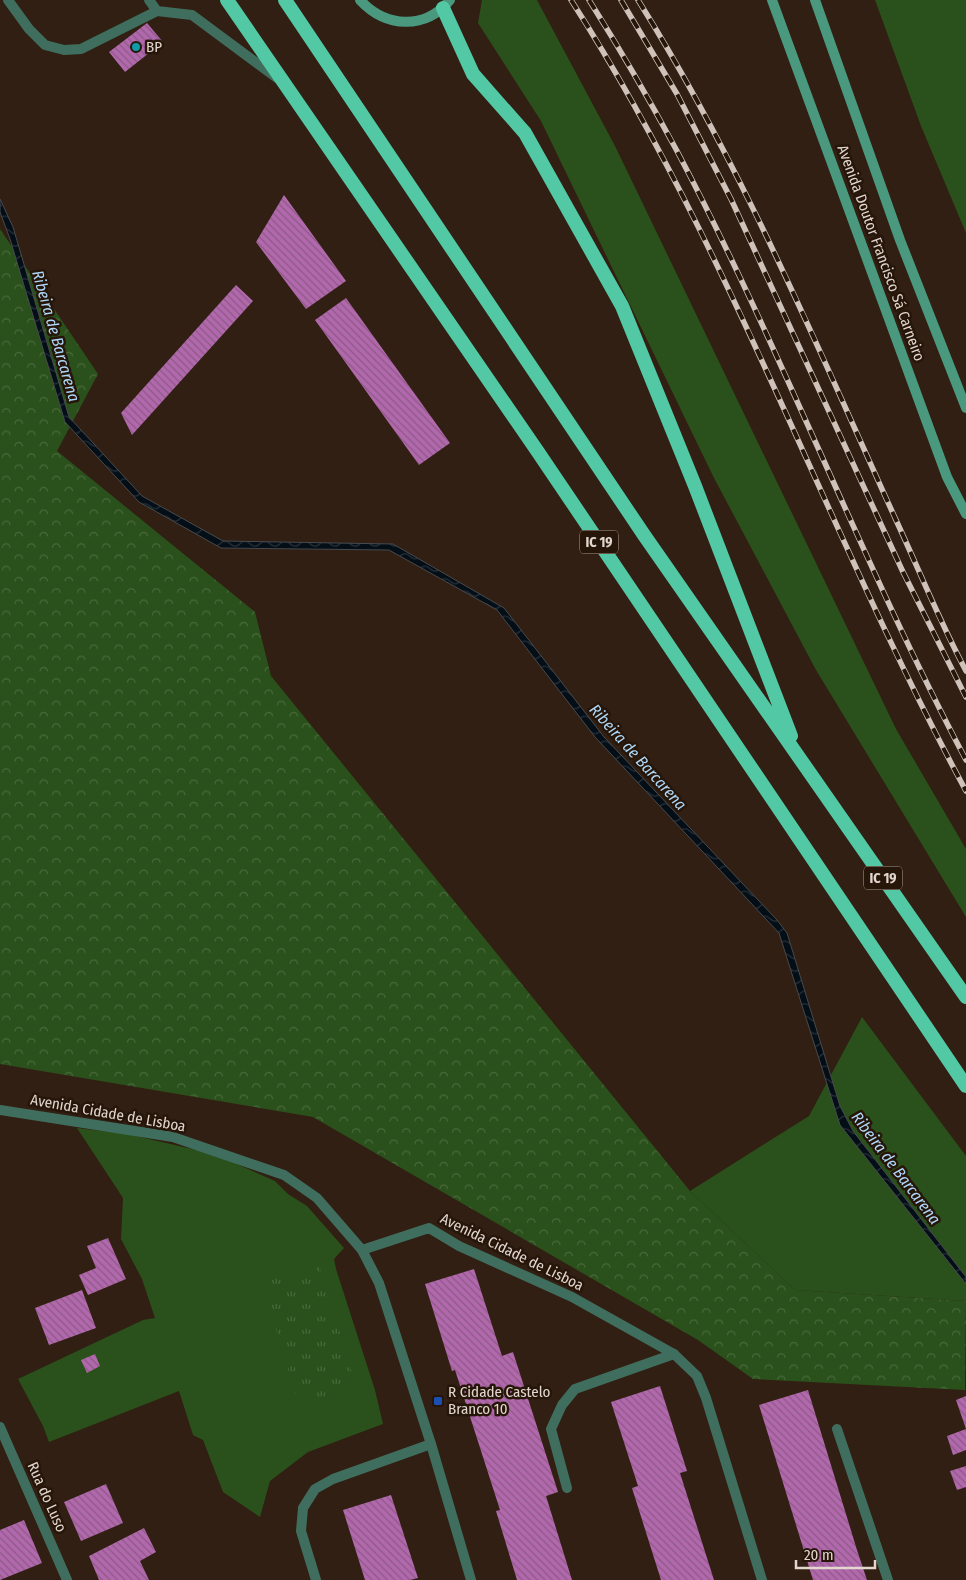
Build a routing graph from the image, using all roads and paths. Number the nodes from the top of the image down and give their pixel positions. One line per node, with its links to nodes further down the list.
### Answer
1 (8, 0): 9 (street)
2 (149, 0): 9 (street)
3 (227, 0): 10 (highway, IC 19)
4 (285, 0): 13 (highway, IC 19)
5 (360, 0): 8 (main road)
6 (772, 0): 12 (main road, Avenida Doutor Francisco Sá Carneiro)
7 (815, 0): 11 (main road, Avenida Doutor Francisco Sá Carneiro)
8 (447, 4): 13 (highway)
9 (157, 11): 10 (street)
10 (284, 83): 15 (highway, IC 19)
11 (966, 408)
12 (966, 514)
13 (800, 758): 14 (highway, IC 19)
14 (966, 997)
15 (966, 1086)
16 (0, 1110): 17 (street, Avenida Cidade de Lisboa)
17 (362, 1250): 18 (street, Avenida Cidade de Lisboa); 21 (street)
18 (674, 1354): 22 (street); 26 (street, Avenida Cidade de Lisboa)
19 (0, 1427): 23 (street, Rua do Luso)
20 (838, 1429): 27 (street)
21 (431, 1444): 24 (street); 25 (street)
22 (568, 1488)
23 (67, 1580)
24 (316, 1580)
25 (471, 1580)
26 (762, 1580)
27 (888, 1580)

